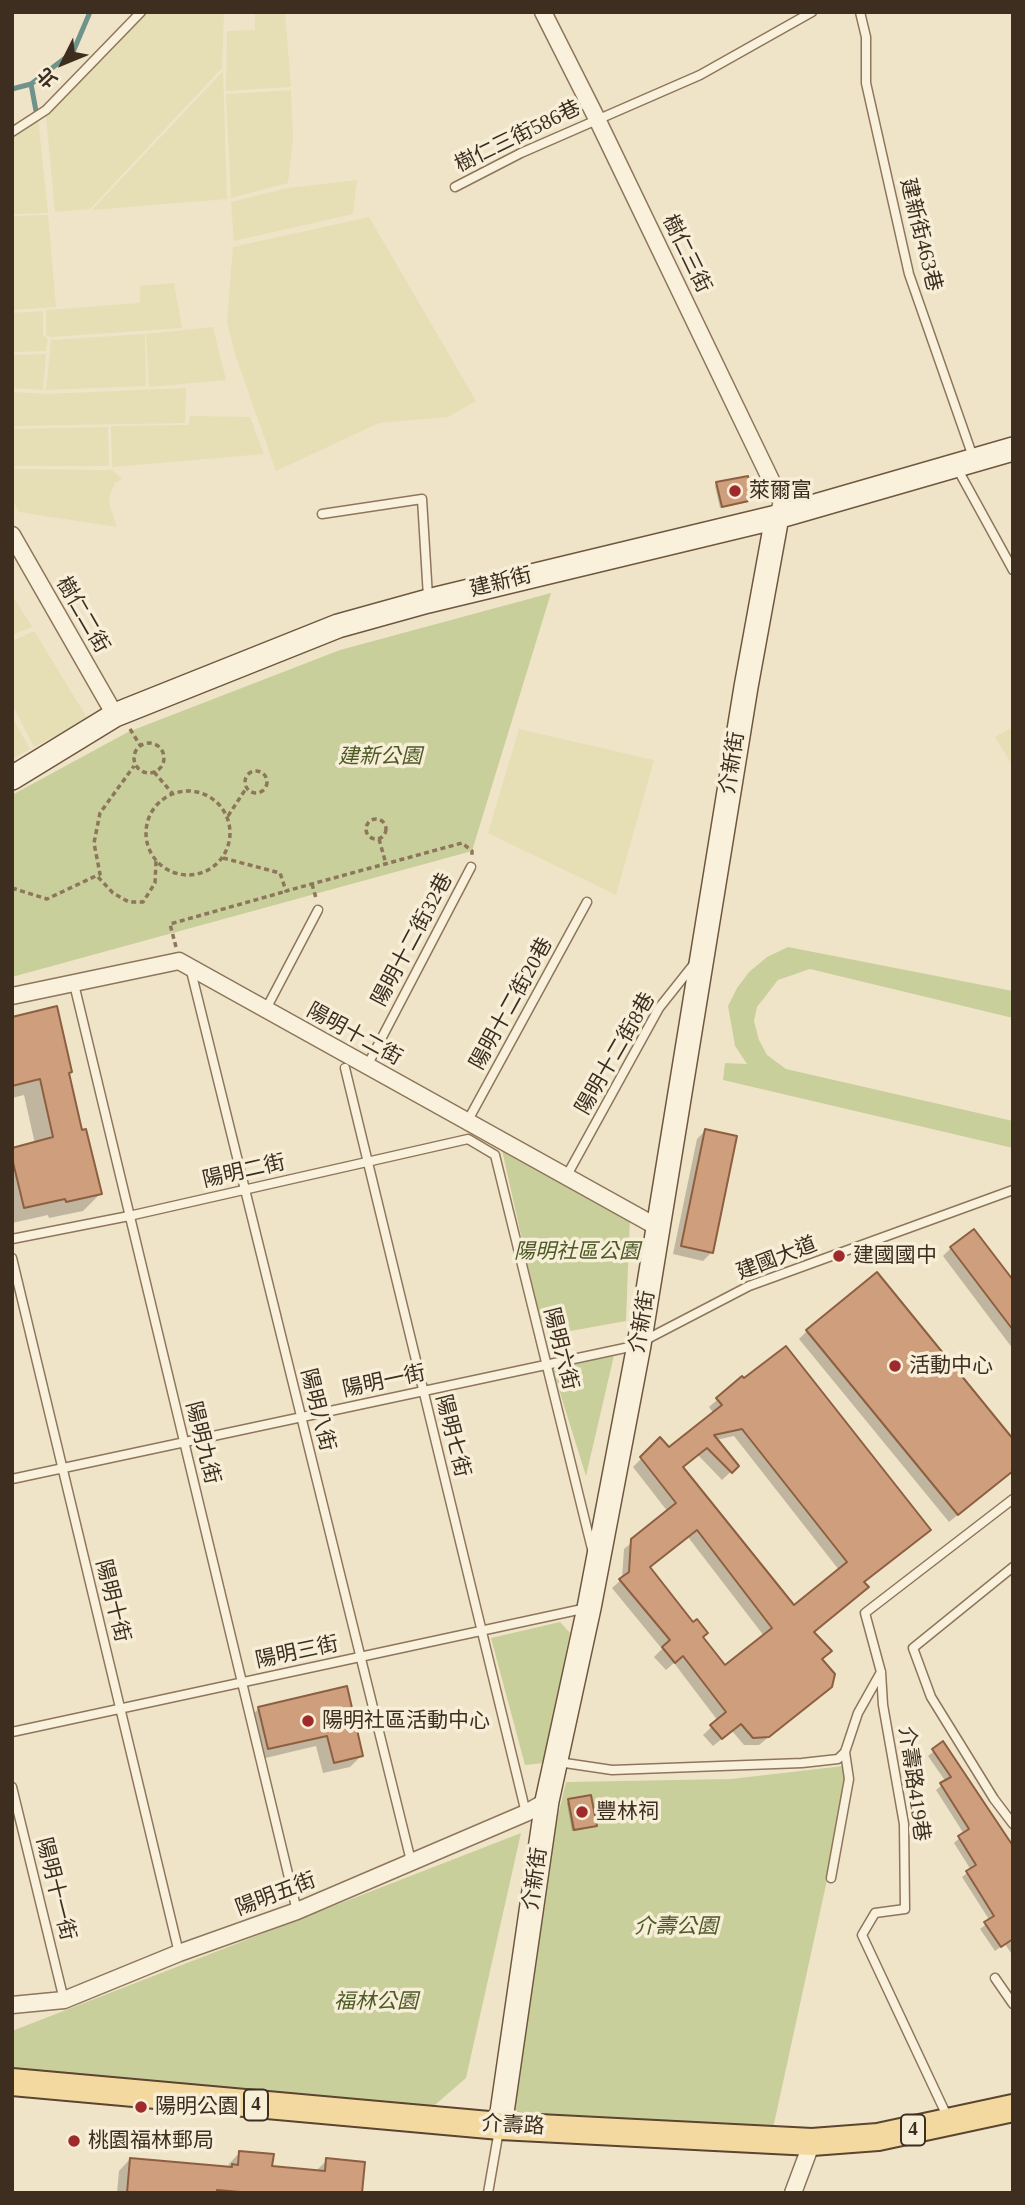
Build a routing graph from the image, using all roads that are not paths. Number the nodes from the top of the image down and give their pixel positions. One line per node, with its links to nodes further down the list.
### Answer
1 (141, 12): 6 (lane)
2 (543, 12): 5 (street, 樹仁三街)
3 (812, 12): 5 (lane, 樹仁三街586巷)
4 (860, 12): 9 (lane, 建新街463巷)
5 (597, 119): 7 (lane, 樹仁三街586巷); 11 (street, 樹仁三街)
6 (12, 132)
7 (455, 187)
8 (1013, 449): 9 (street, 建新街)
9 (964, 462): 11 (street, 建新街); 13 (lane, 建新街463巷)
10 (322, 514): 14 (lane)
11 (777, 517): 14 (street, 建新街); 20 (street, 介新街)
12 (12, 536): 15 (street, 樹仁二街)
13 (1013, 570)
14 (428, 601): 15 (street, 建新街)
15 (115, 715): 16 (street, 建新街)
16 (12, 778)
17 (471, 867): 25 (lane, 陽明十二街32巷)
18 (587, 902): 27 (lane, 陽明十二街20巷)
19 (318, 910): 24 (lane)
20 (703, 953): 30 (lane, 陽明十二街8巷); 34 (street, 介新街)
21 (184, 964): 22 (street); 24 (street, 陽明十二街); 31 (lane, 陽明八街)
22 (74, 984): 23 (street); 33 (lane, 陽明九街)
23 (12, 996)
24 (266, 1009): 25 (street, 陽明十二街)
25 (367, 1066): 27 (street, 陽明十二街)
26 (345, 1068): 29 (lane, 陽明七街)
27 (467, 1122): 30 (street, 陽明十二街)
28 (481, 1147): 29 (lane, 陽明二街); 38 (lane, 陽明六街)
29 (368, 1162): 31 (lane, 陽明二街); 39 (lane, 陽明七街)
30 (566, 1177): 34 (street, 陽明十二街)
31 (245, 1190): 33 (lane, 陽明二街); 40 (lane, 陽明八街)
32 (1013, 1190): 37 (lane, 建國大道)
33 (130, 1216): 35 (lane, 陽明二街); 41 (lane, 陽明九街)
34 (659, 1228): 37 (street, 介新街)
35 (12, 1239)
36 (12, 1258): 42 (lane, 陽明十街)
37 (639, 1345): 38 (lane, 陽明一街); 46 (street, 介新街)
38 (546, 1365): 39 (lane, 陽明一街); 46 (lane, 陽明六街)
39 (424, 1391): 40 (lane, 陽明一街); 48 (lane, 陽明七街)
40 (301, 1418): 41 (lane, 陽明一街); 49 (lane, 陽明八街)
41 (184, 1442): 42 (lane, 陽明一街); 51 (lane, 陽明九街)
42 (62, 1468): 43 (lane, 陽明一街); 52 (lane, 陽明十街)
43 (12, 1479)
44 (1013, 1499): 50 (lane, 介壽路419巷)
45 (1013, 1567): 59 (lane)
46 (596, 1568): 47 (street, 介新街)
47 (589, 1608): 48 (lane, 陽明三街); 55 (street, 介新街)
48 (482, 1631): 49 (lane, 陽明三街); 58 (lane, 陽明七街)
49 (360, 1657): 51 (lane, 陽明三街); 60 (lane, 陽明八街)
50 (881, 1672): 54 (lane); 70 (lane, 介壽路419巷)
51 (242, 1683): 52 (lane, 陽明三街); 62 (lane, 陽明九街)
52 (120, 1709): 53 (lane, 陽明三街); 63 (lane, 陽明十街)
53 (12, 1732)
54 (845, 1752): 55 (lane); 61 (lane)
55 (557, 1759): 57 (street, 介新街)
56 (12, 1787): 65 (lane, 陽明十一街)
57 (547, 1801): 58 (street, 陽明五街); 71 (street, 介新街)
58 (526, 1813): 60 (street, 陽明五街)
59 (1013, 1824)
60 (411, 1861): 62 (street, 陽明五街)
61 (831, 1878)
62 (297, 1911): 63 (street, 陽明五街)
63 (179, 1953): 65 (street, 陽明五街)
64 (995, 1978): 66 (lane)
65 (64, 2000): 67 (street, 陽明五街)
66 (1013, 2004)
67 (12, 2005)
68 (12, 2082): 71 (main road, 介壽路 / 4)
69 (1013, 2108): 70 (main road, 介壽路 / 4)
70 (949, 2122): 72 (main road, 介壽路 / 4)
71 (500, 2126): 72 (main road, 介壽路 / 4); 73 (lane)
72 (812, 2142): 74 (street)
73 (488, 2193)
74 (793, 2193)

